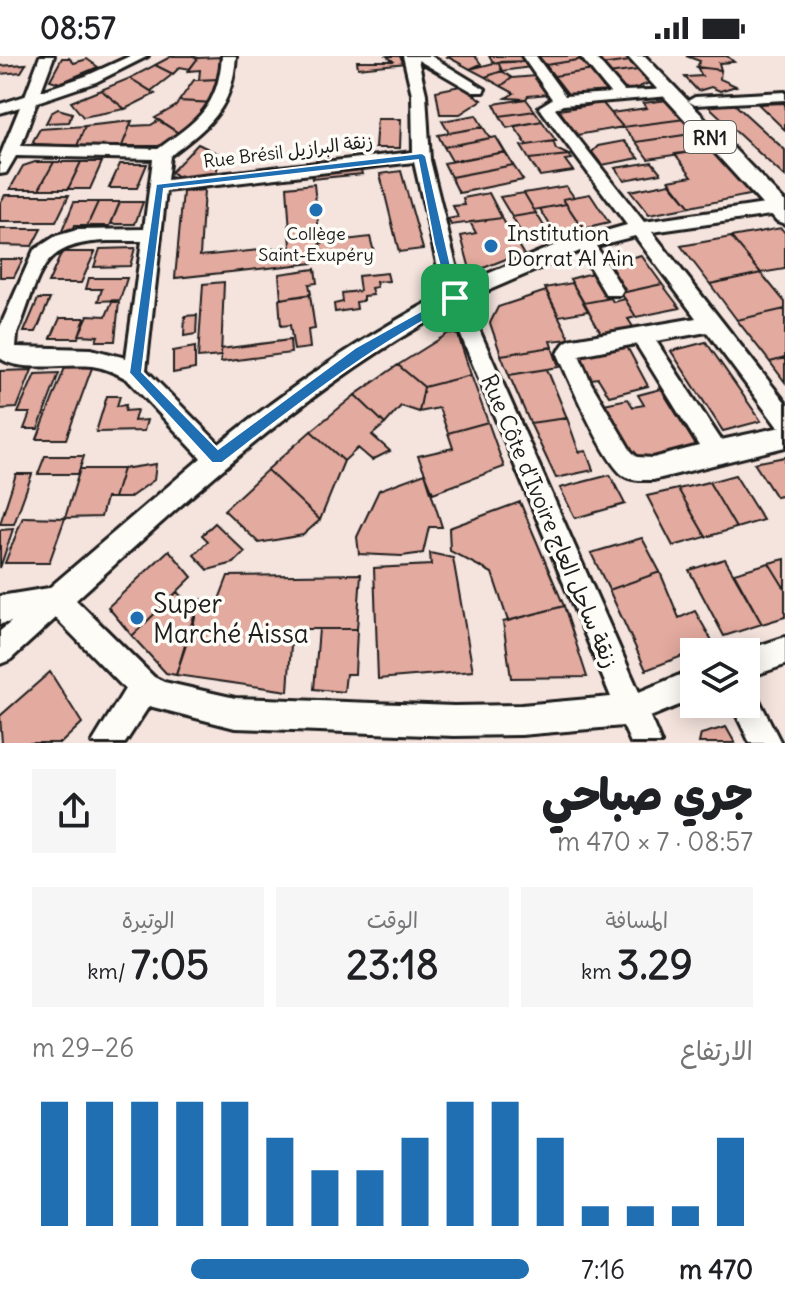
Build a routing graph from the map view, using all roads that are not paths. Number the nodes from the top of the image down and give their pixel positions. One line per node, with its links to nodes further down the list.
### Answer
1 (47, 56): 14 (street)
2 (141, 56): 14 (street)
3 (229, 56): 19 (street)
4 (410, 56): 20 (street, Rue Côte d'Ivoire زنقة ساحل العاج)
5 (421, 56): 10 (street)
6 (529, 56): 15 (street)
7 (587, 56): 12 (street)
8 (636, 56): 11 (main road, RN1)
9 (651, 56): 16 (main road, RN1)
10 (478, 89)
11 (670, 92): 12 (street); 23 (main road, RN1)
12 (620, 96): 15 (street)
13 (785, 96): 16 (street)
14 (30, 101): 17 (street); 18 (street)
15 (561, 101): 24 (street)
16 (695, 101): 23 (main road, RN1)
17 (0, 109)
18 (11, 151): 19 (street); 21 (street)
19 (162, 154): 22 (street)
20 (422, 156): 22 (street, Rue Brésil زنقة البرازيل); 28 (street, Rue Côte d'Ivoire زنقة ساحل العاج)
21 (0, 169)
22 (160, 186): 25 (street)
23 (783, 207): 24 (street)
24 (641, 228): 26 (street); 29 (street)
25 (152, 235): 31 (street); 31 (street)
26 (585, 243): 27 (street); 28 (street)
27 (613, 290)
28 (455, 298): 35 (street); 43 (street, Rue Côte d'Ivoire زنقة ساحل العاج)
29 (712, 323): 30 (street); 32 (street)
30 (641, 335): 34 (street); 34 (street)
31 (135, 373): 35 (street)
32 (785, 419)
33 (785, 437): 34 (street)
34 (716, 452)
35 (217, 458): 36 (street)
36 (57, 600): 37 (street); 38 (street); 41 (street)
37 (0, 610)
38 (0, 650)
39 (785, 651): 40 (street)
40 (760, 659)
41 (144, 687): 43 (street); 45 (street)
42 (680, 690): 43 (street)
43 (630, 710): 46 (street, Rue Côte d'Ivoire زنقة ساحل العاج)
44 (753, 718): 47 (street)
45 (107, 743)
46 (646, 743)
47 (766, 743)

